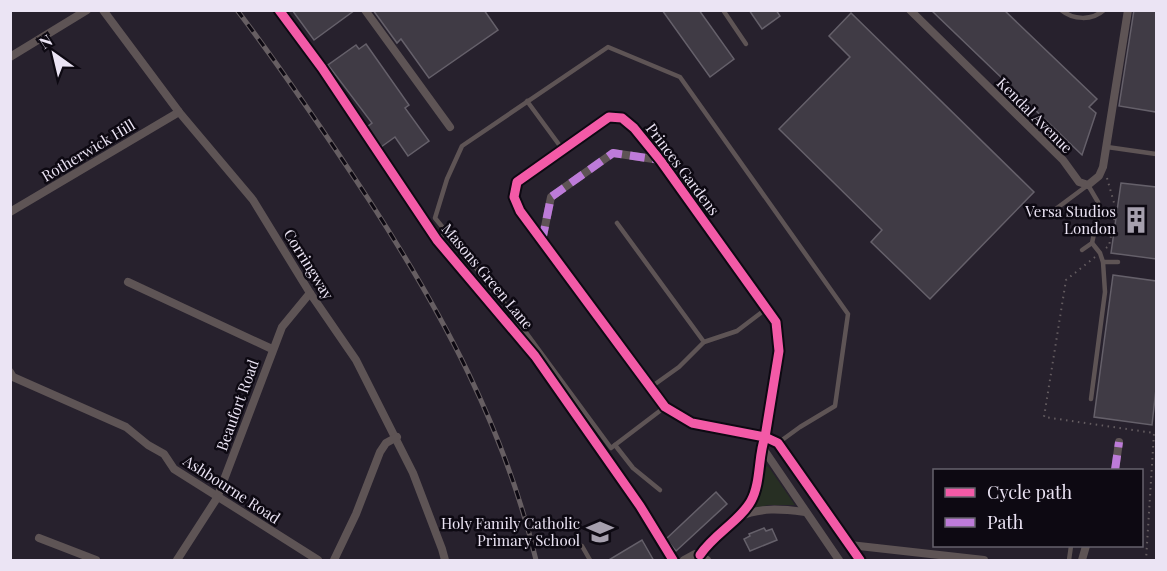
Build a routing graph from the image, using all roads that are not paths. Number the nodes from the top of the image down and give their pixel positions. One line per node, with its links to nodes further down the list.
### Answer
1 (87, 10): 10 (street)
2 (103, 10): 12 (street, Corringway)
3 (365, 10): 13 (street)
4 (723, 10): 9 (lane)
5 (910, 10): 18 (street, Kendal Avenue)
6 (1061, 10): 7 (lane)
7 (1104, 10)
8 (1128, 10): 14 (street)
9 (746, 44)
10 (10, 57)
11 (527, 101): 15 (lane); 22 (lane); 41 (lane)
12 (179, 112): 20 (street, Rotherwick Hill); 30 (street, Corringway)
13 (450, 127)
14 (1107, 147): 16 (lane); 18 (street)
15 (563, 150): 17 (street, Princes Gardens); 24 (street, Princes Gardens)
16 (1156, 154)
17 (660, 160): 24 (street, Princes Gardens); 31 (street, Princes Gardens)
18 (1088, 185): 19 (lane); 25 (lane)
19 (1057, 208)
20 (10, 212)
21 (617, 223): 32 (lane)
22 (447, 233): 23 (lane); 42 (lane)
23 (437, 240)
24 (543, 241): 35 (street, Princes Gardens)
25 (1092, 243): 26 (lane); 27 (lane)
26 (1082, 250)
27 (1103, 262): 28 (lane); 36 (lane)
28 (1118, 262)
29 (128, 282): 33 (street)
30 (310, 293): 33 (street, Beaufort Road); 38 (street, Corringway)
31 (766, 309): 32 (lane); 39 (street, Princes Gardens)
32 (704, 342): 35 (lane)
33 (272, 349): 46 (street, Beaufort Road)
34 (10, 372): 46 (street, Ashbourne Road)
35 (651, 387): 37 (street, Princes Gardens)
36 (1091, 399)
37 (666, 407): 39 (street, Princes Gardens); 42 (lane)
38 (397, 437): 58 (street); 59 (street, Corringway)
39 (765, 437): 41 (street, Princes Gardens); 43 (street, Princes Gardens)
40 (1119, 442): 44 (street)
41 (778, 443): 49 (street)
42 (615, 445): 45 (lane)
43 (761, 446): 47 (street); 48 (street, Princes Gardens)
44 (1115, 469)
45 (660, 490)
46 (217, 498): 56 (street, Beaufort Road); 57 (street, Ashbourne Road)
47 (805, 512): 48 (street); 51 (street)
48 (735, 519): 54 (street)
49 (839, 531): 51 (street); 52 (street)
50 (39, 538): 55 (street)
51 (825, 540): 62 (street)
52 (850, 545): 63 (street); 64 (street)
53 (582, 546): 60 (lane)
54 (704, 558): 61 (street)
55 (96, 561)
56 (177, 561)
57 (318, 561)
58 (334, 561)
59 (445, 561)
60 (590, 561)
61 (684, 561)
62 (839, 561)
63 (860, 561)
64 (984, 561)

